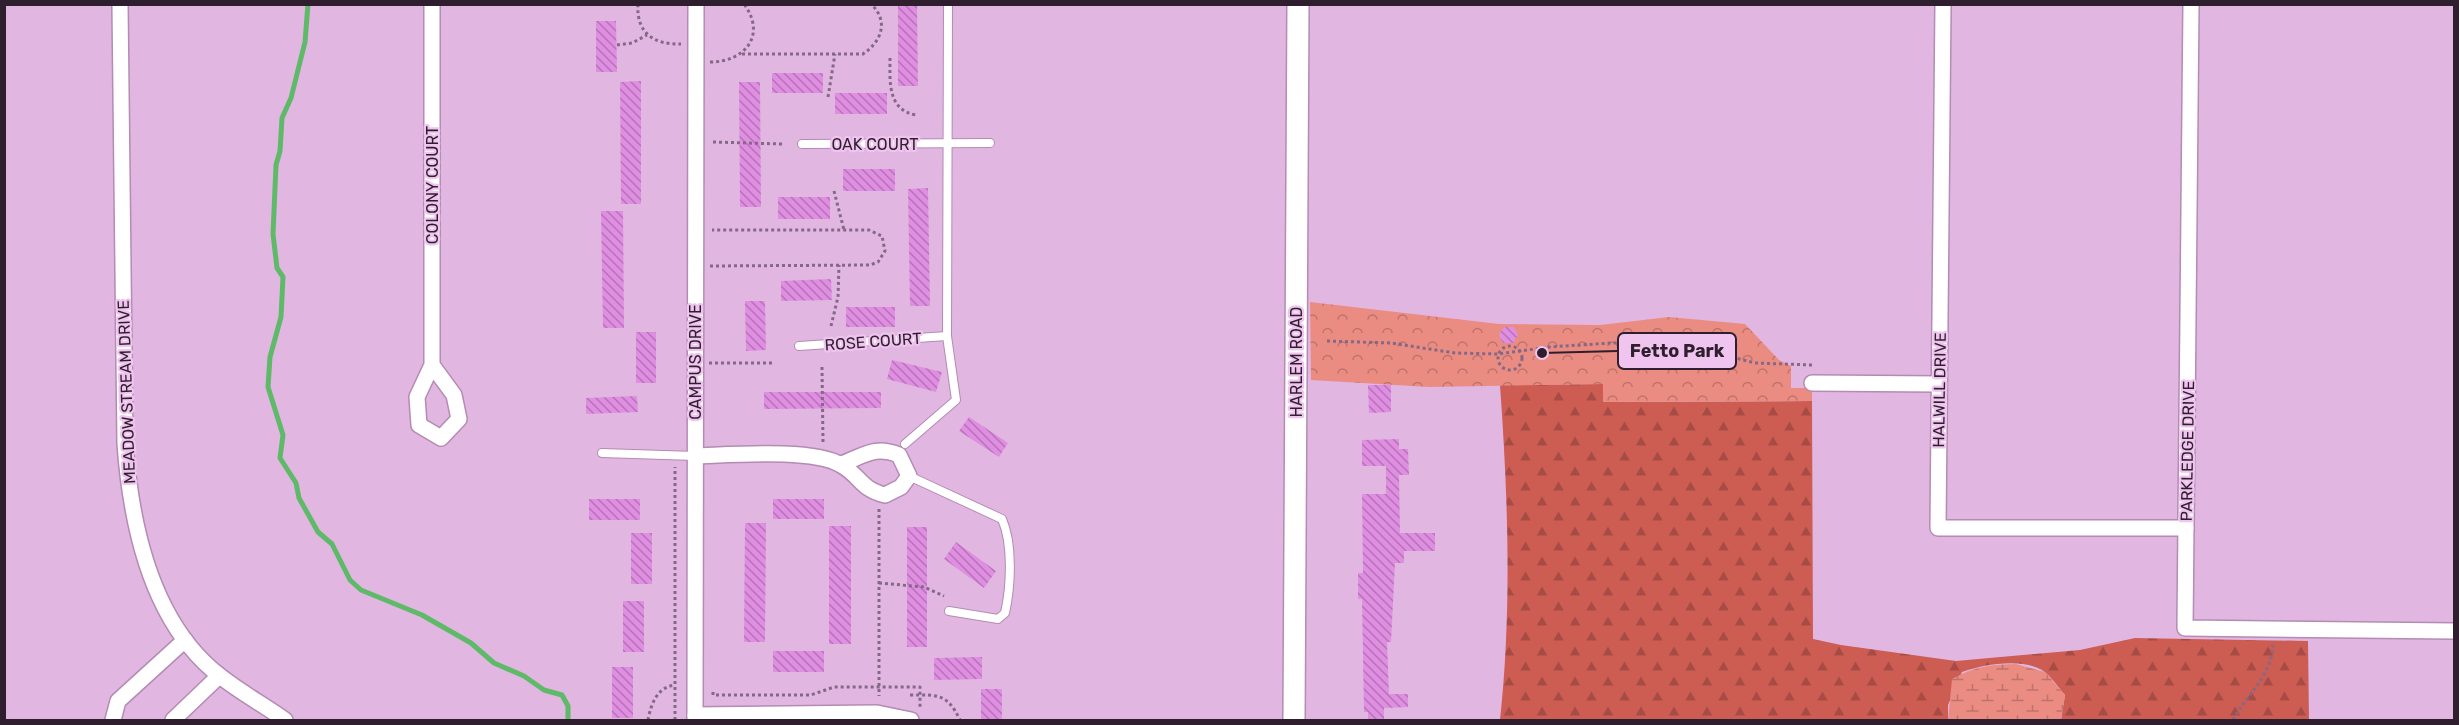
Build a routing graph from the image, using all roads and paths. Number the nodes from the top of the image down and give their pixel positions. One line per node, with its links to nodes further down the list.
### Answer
1 (120, 4): 57 (street, MEADOW STREAM DRIVE)
2 (432, 4): 39 (street, COLONY COURT)
3 (638, 4): 11 (path)
4 (696, 4): 46 (street, CAMPUS DRIVE)
5 (744, 4): 14 (path)
6 (871, 4): 15 (path)
7 (948, 4): 22 (lane)
8 (1298, 4): 76 (main road, HARLEM ROAD)
9 (1943, 4): 42 (street, HALWILL DRIVE)
10 (2191, 4): 51 (street, PARKLEDGE DRIVE)
11 (647, 35): 12 (path); 13 (path)
12 (681, 44)
13 (617, 45)
14 (742, 54): 15 (path); 17 (path)
15 (835, 54): 18 (path)
16 (890, 58): 19 (path)
17 (708, 62)
18 (828, 97)
19 (916, 115)
20 (713, 142): 23 (path)
21 (990, 142): 22 (lane, OAK COURT)
22 (948, 143): 24 (lane, OAK COURT); 31 (lane)
23 (782, 144)
24 (801, 144)
25 (834, 191): 27 (path)
26 (707, 230): 27 (path)
27 (844, 230): 28 (path)
28 (839, 265): 29 (path); 30 (path)
29 (707, 266)
30 (831, 326)
31 (947, 336): 33 (lane, ROSE COURT); 43 (lane)
32 (1327, 341): 35 (path)
33 (799, 346)
34 (1520, 351): 35 (path); 35 (path); 35 (path); 38 (path)
35 (1498, 354)
36 (708, 363): 37 (path)
37 (772, 363)
38 (1812, 364)
39 (432, 365)
40 (822, 367): 44 (path)
41 (1812, 383): 42 (street)
42 (1939, 384): 51 (street, HALWILL DRIVE)
43 (905, 444)
44 (822, 447)
45 (602, 453): 46 (lane)
46 (695, 456): 47 (street); 68 (street, CAMPUS DRIVE)
47 (841, 464): 49 (street); 49 (street)
48 (675, 467): 60 (path)
49 (909, 476): 54 (lane)
50 (879, 509): 52 (path)
51 (2186, 528): 55 (street, PARKLEDGE DRIVE)
52 (879, 582): 53 (path); 62 (path)
53 (944, 596)
54 (949, 611)
55 (2274, 628): 56 (street, PARKLEDGE DRIVE); 77 (path)
56 (2454, 631)
57 (184, 640): 58 (street, MEADOW STREAM DRIVE); 69 (street)
58 (219, 676): 70 (street); 71 (street, MEADOW STREAM DRIVE)
59 (713, 683): 62 (path)
60 (675, 684): 61 (path); 72 (path); 73 (path)
61 (681, 684)
62 (879, 687): 64 (path); 65 (path)
63 (909, 695): 64 (path)
64 (920, 695): 67 (path); 75 (path)
65 (879, 696)
66 (808, 714): 67 (street); 68 (street); 74 (street)
67 (915, 715)
68 (695, 718)
69 (113, 720)
70 (173, 720)
71 (285, 720)
72 (648, 720)
73 (675, 720)
74 (830, 720)
75 (960, 720)
76 (1294, 720)
77 (2233, 720)

